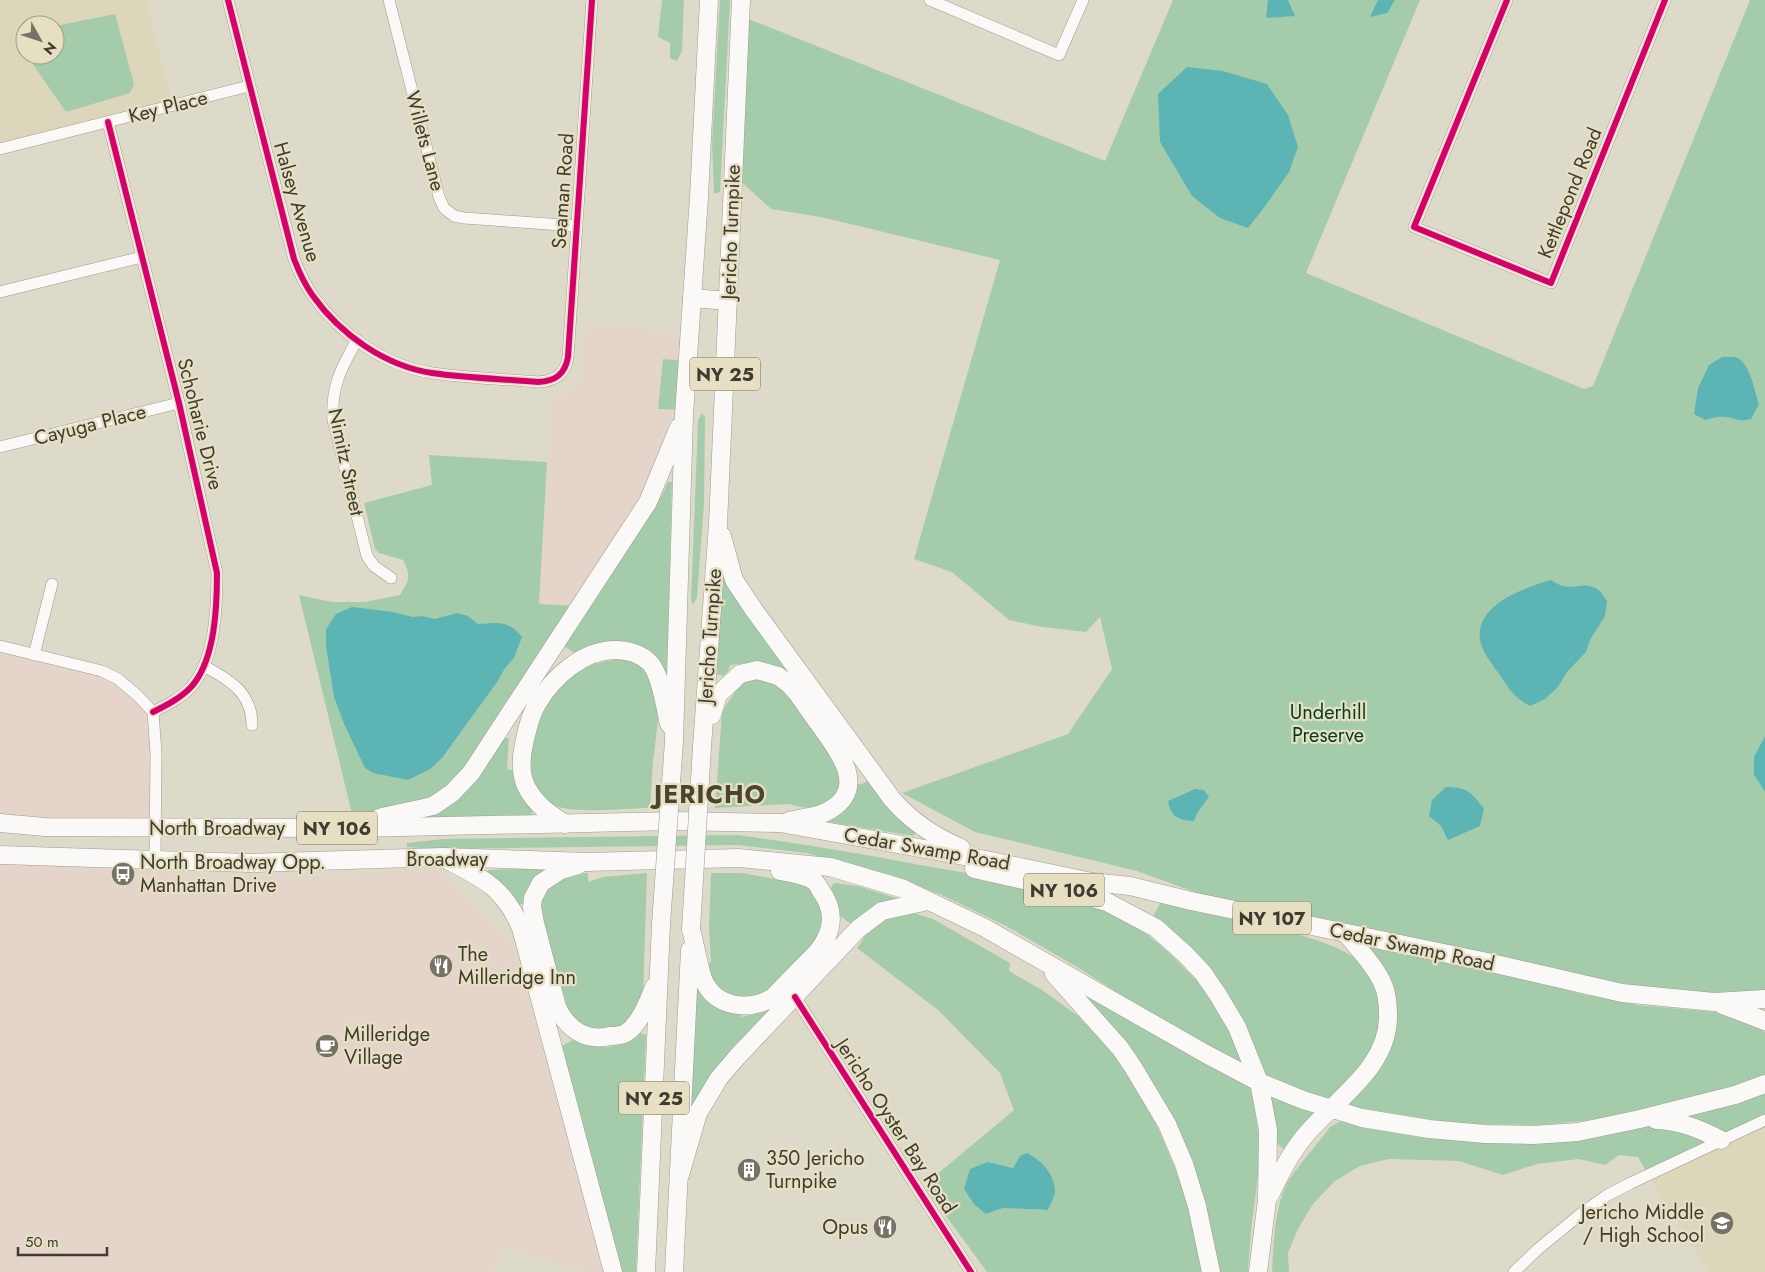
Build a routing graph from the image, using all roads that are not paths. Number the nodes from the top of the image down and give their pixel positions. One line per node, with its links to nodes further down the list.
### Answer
1 (228, 0): 10 (street, Halsey Avenue)
2 (389, 0): 13 (street, Willets Lane)
3 (592, 0): 13 (street, Seaman Road)
4 (709, 0): 16 (main road, Jericho Turnpike / NY 25)
5 (741, 0): 17 (main road, Jericho Turnpike / NY 25)
6 (930, 0): 7 (street)
7 (1083, 0)
8 (1507, 0): 9 (street, Kettlepond Road)
9 (1665, 0)
10 (249, 86): 11 (street, Key Place); 18 (street, Halsey Avenue)
11 (108, 122): 12 (street, Key Place); 14 (street, Schoharie Drive)
12 (0, 149)
13 (577, 226): 19 (street, Seaman Road)
14 (142, 257): 15 (street); 20 (street, Schoharie Drive)
15 (0, 292)
16 (692, 298): 17 (main road); 21 (main road, Jericho Turnpike / NY 25)
17 (728, 301): 23 (main road, Jericho Turnpike / NY 25)
18 (357, 340): 19 (street, Halsey Avenue); 24 (street, Nimitz Street)
19 (554, 379)
20 (179, 403): 22 (street, Cayuga Place); 28 (street, Schoharie Drive)
21 (684, 415): 31 (main road, Jericho Turnpike / NY 25); 38 (main road)
22 (0, 446)
23 (718, 524): 32 (main road, Jericho Turnpike / NY 25); 42 (main road)
24 (391, 578)
25 (52, 584): 27 (street)
26 (0, 646): 27 (street)
27 (34, 655): 29 (street)
28 (204, 666): 29 (street, Schoharie Drive); 30 (street)
29 (153, 712): 37 (street)
30 (252, 725)
31 (674, 741): 36 (main road); 49 (main road, Jericho Turnpike / NY 25, bridge)
32 (702, 747): 35 (main road); 46 (main road, Jericho Turnpike / NY 25, bridge)
33 (675, 821): 35 (main road, Cedar Swamp Road / NY 107); 36 (main road, North Broadway / NY 106); 54 (main road, NY 106)
34 (0, 823): 37 (main road, North Broadway / NY 106)
35 (780, 823): 42 (main road, Cedar Swamp Road / NY 107)
36 (565, 824): 38 (main road, North Broadway / NY 106)
37 (154, 828): 38 (main road, North Broadway / NY 106); 43 (street)
38 (356, 828)
39 (0, 856): 43 (main road, North Broadway / NY 106)
40 (442, 858): 43 (main road, Broadway / NY 106); 44 (main road, Broadway / NY 106); 62 (main road)
41 (739, 858): 44 (main road, Broadway / NY 106); 45 (main road, Cedar Swamp Road / NY 106); 46 (main road)
42 (986, 860): 47 (main road, Cedar Swamp Road / NY 107)
43 (155, 861)
44 (587, 862): 49 (main road)
45 (928, 901): 48 (main road, Cedar Swamp Road / NY 106); 50 (main road)
46 (691, 930): 60 (main road, Jericho Turnpike / NY 25)
47 (1346, 933): 52 (main road, Cedar Swamp Road / NY 107); 56 (main road)
48 (1046, 964): 54 (main road, Cedar Swamp Road); 66 (main road, NY 106)
49 (659, 975): 63 (main road, Jericho Turnpike / NY 25)
50 (795, 997): 60 (main road); 65 (street, Jericho Oyster Bay Road)
51 (1765, 999): 52 (main road, Cedar Swamp Road / NY 107)
52 (1714, 1002): 53 (main road)
53 (1765, 1021)
54 (1259, 1082): 56 (main road, Cedar Swamp Road); 61 (main road, NY 106)
55 (1765, 1084): 57 (main road, Cedar Swamp Road)
56 (1332, 1108): 57 (main road, Cedar Swamp Road); 61 (main road)
57 (1640, 1119): 59 (main road)
58 (1765, 1120): 59 (street)
59 (1721, 1140): 68 (street)
60 (680, 1175): 64 (main road, Jericho Turnpike / NY 25)
61 (1267, 1200): 67 (main road, NY 106)
62 (613, 1272)
63 (646, 1272)
64 (674, 1272)
65 (971, 1272)
66 (1211, 1272)
67 (1258, 1272)
68 (1514, 1272)

